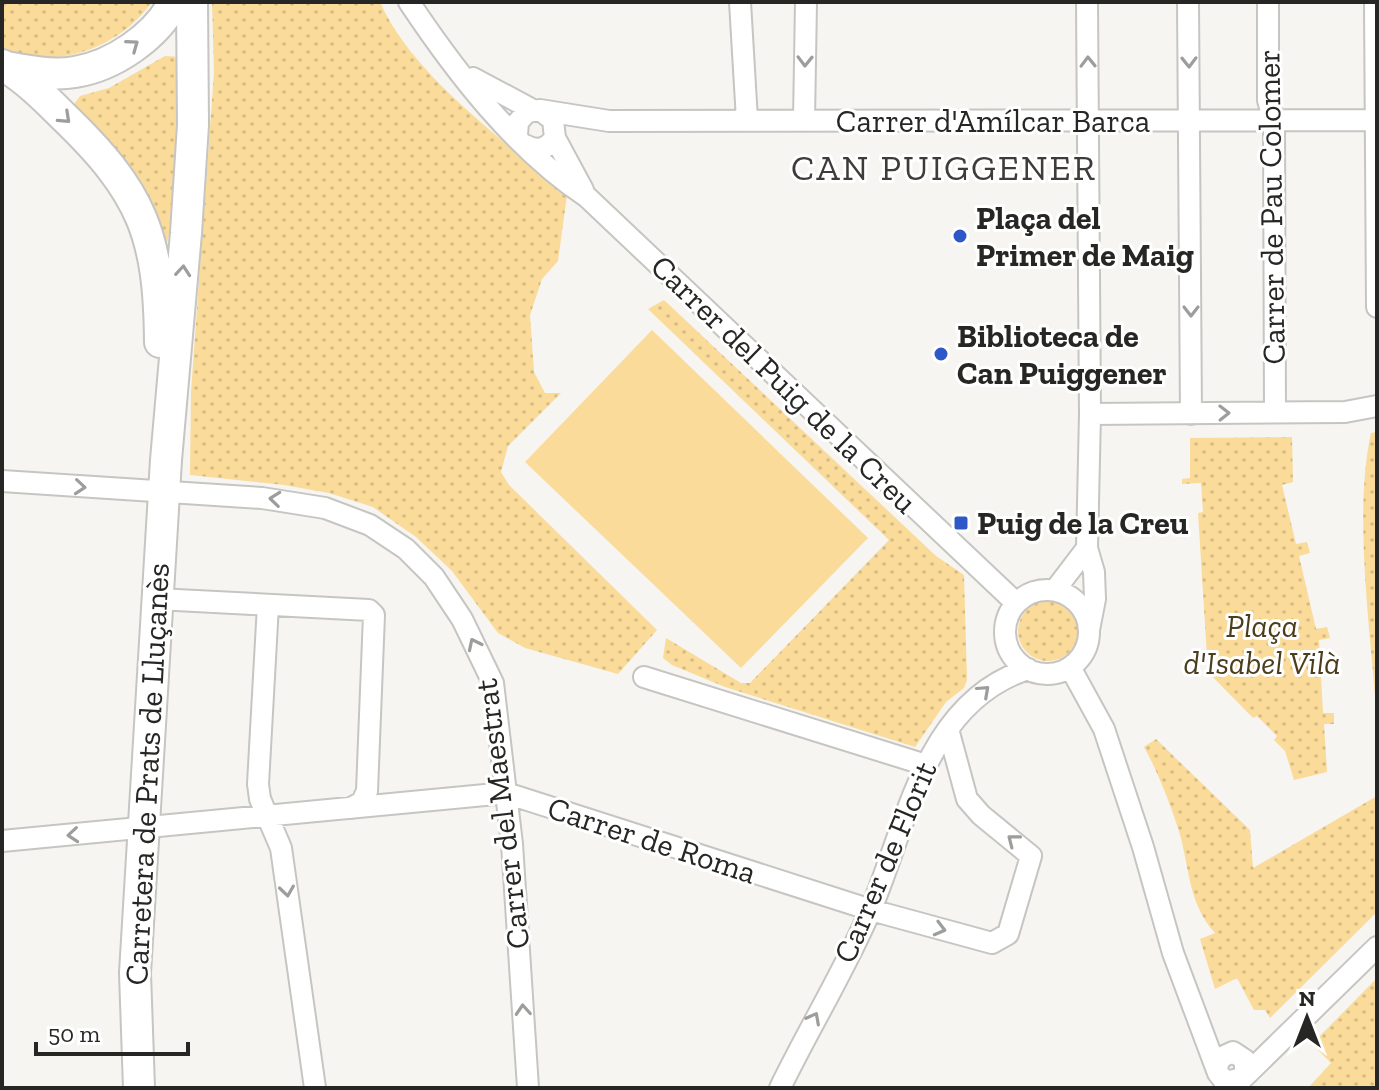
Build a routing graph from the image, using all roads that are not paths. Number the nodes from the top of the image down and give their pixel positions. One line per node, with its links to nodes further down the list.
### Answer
1 (174, 2): 10 (street, Carretera de Prats de Lluçanès, one-way to 1)
2 (192, 2): 28 (street, Carretera de Prats de Lluçanès, one-way to 2)
3 (409, 2): 11 (street, Carrer del Puig de la Creu)
4 (740, 2): 13 (street)
5 (806, 2): 14 (street, one-way to 14)
6 (1087, 2): 18 (street, one-way to 6)
7 (1188, 2): 17 (street, one-way to 17)
8 (1268, 2): 19 (street, Carrer de Pau Colomer)
9 (1375, 2): 15 (street)
10 (3, 66): 28 (street, Carretera de Prats de Lluçanès, one-way to 28)
11 (456, 68): 12 (street, Carrer del Puig de la Creu); 21 (street, Carrer del Puig de la Creu)
12 (536, 110): 16 (street, Carrer d'Amílcar Barca); 20 (street); 21 (street)
13 (747, 120): 14 (street, Carrer d'Amílcar Barca); 16 (street, Carrer d'Amílcar Barca)
14 (804, 120): 18 (street, Carrer d'Amílcar Barca)
15 (1376, 120): 19 (street, Carrer d'Amílcar Barca); 23 (street)
16 (609, 121): 20 (street, Carrer d'Amílcar Barca)
17 (1190, 121): 18 (street, Carrer d'Amílcar Barca); 19 (street, Carrer d'Amílcar Barca); 27 (street, one-way to 27)
18 (1089, 122): 26 (street)
19 (1274, 122): 25 (street, Carrer de Pau Colomer)
20 (555, 134): 21 (street); 22 (street, Carrer del Puig de la Creu)
21 (521, 140): 22 (street, Carrer del Puig de la Creu)
22 (587, 197): 34 (street, Carrer del Puig de la Creu)
23 (1377, 307)
24 (1377, 406): 25 (street)
25 (1275, 412): 27 (street, one-way to 25)
26 (1090, 414): 27 (street); 31 (street)
27 (1191, 414)
28 (166, 460): 30 (street, Carretera de Prats de Lluçanès)
29 (2, 481): 30 (street, Carrer del Maestrat, one-way to 30)
30 (164, 494): 33 (street, Carretera de Prats de Lluçanès); 42 (street, Carrer del Maestrat, one-way to 30)
31 (1087, 548): 32 (street); 36 (street)
32 (1055, 590): 34 (street); 36 (street)
33 (157, 599): 35 (street); 45 (street, Carretera de Prats de Lluçanès)
34 (1016, 603): 38 (street)
35 (268, 605): 43 (street); 44 (street)
36 (1089, 630): 37 (street)
37 (1070, 667): 38 (street); 49 (street)
38 (1028, 669): 40 (street, Carrer de Florit, one-way to 38)
39 (644, 677): 41 (street)
40 (948, 729): 41 (street, Carrer de Florit); 47 (street, Carrer de Roma, one-way to 40)
41 (926, 765): 47 (street, Carrer de Florit)
42 (506, 793): 43 (street, Carrer de Roma); 47 (street, Carrer de Roma); 56 (street, Carrer del Maestrat, one-way to 42)
43 (351, 808): 44 (street, Carrer de Roma)
44 (268, 816): 45 (street, Carrer de Roma); 55 (street, one-way to 55)
45 (144, 829): 46 (street, Carrer de Roma, one-way to 46); 54 (street, Carretera de Prats de Lluçanès)
46 (2, 841)
47 (871, 910): 57 (street, Carrer de Florit, one-way to 47)
48 (1377, 947): 50 (street)
49 (1200, 1025): 51 (street); 53 (street)
50 (1288, 1035): 51 (street); 52 (street)
51 (1235, 1053): 52 (street); 53 (street)
52 (1245, 1074): 53 (street)
53 (1222, 1079)
54 (139, 1088)
55 (315, 1088)
56 (528, 1088)
57 (780, 1088)

